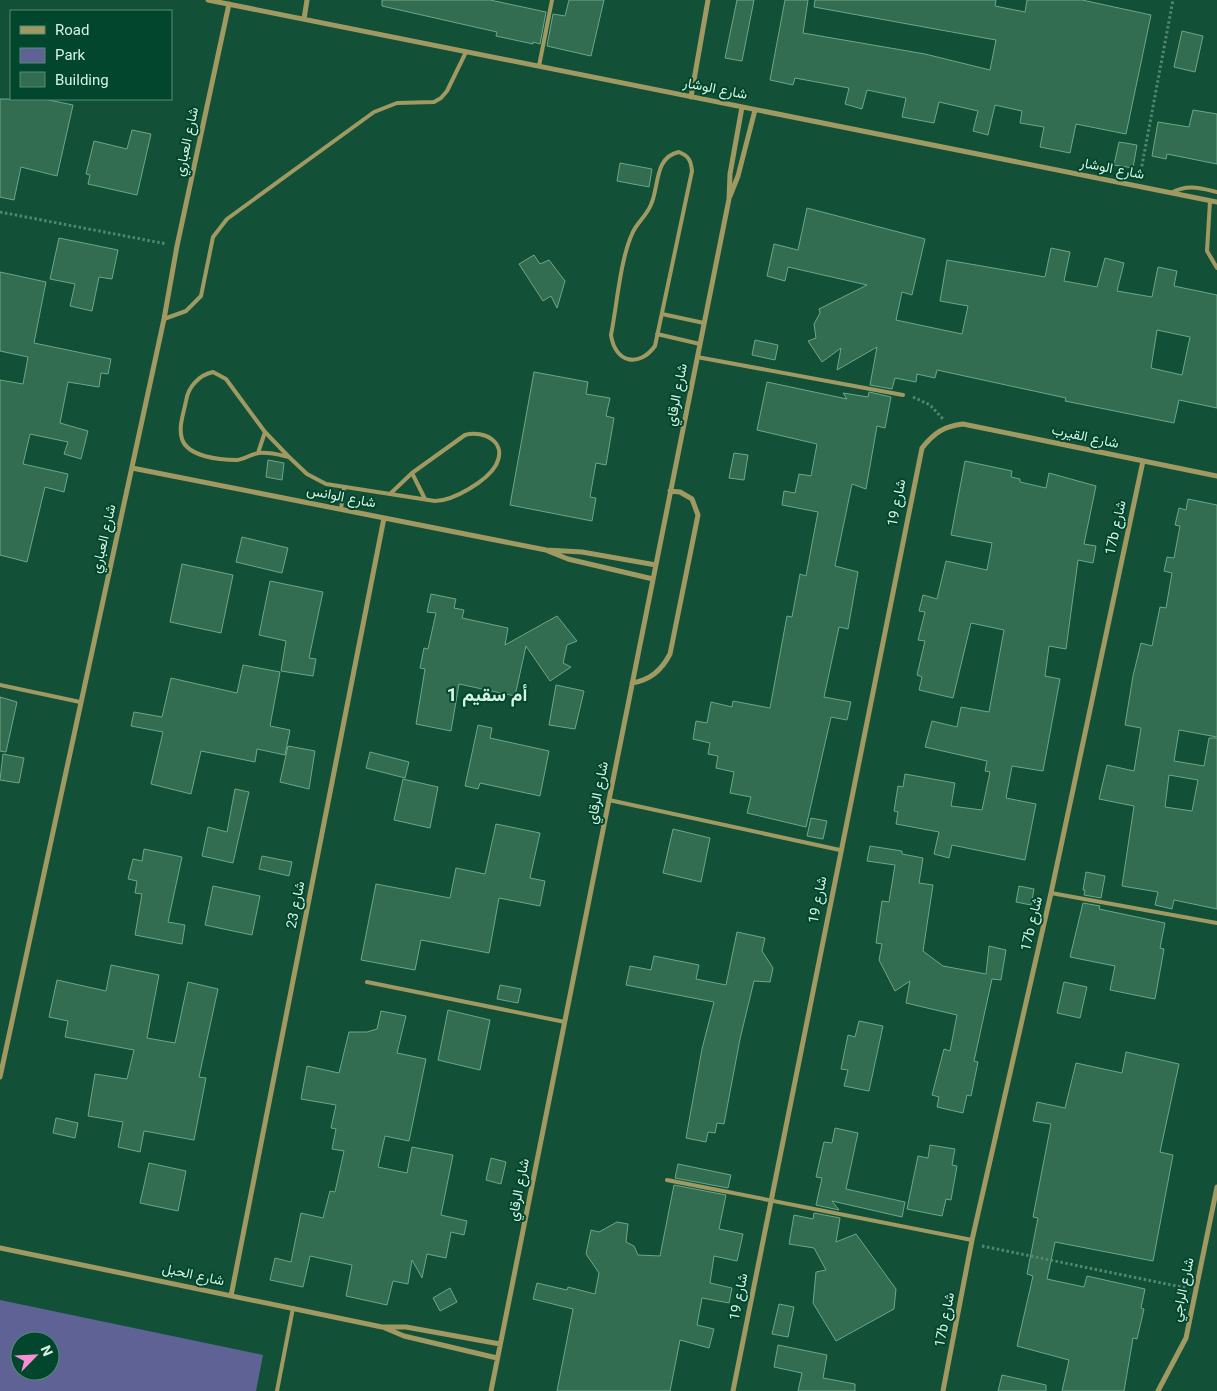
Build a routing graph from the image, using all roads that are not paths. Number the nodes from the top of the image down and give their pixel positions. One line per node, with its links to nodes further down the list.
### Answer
1 (208, 0): 5 (street, شارع الوشار)
2 (307, 0): 6 (street)
3 (552, 0): 8 (lane)
4 (708, 0): 9 (street)
5 (229, 4): 6 (street, شارع الوشار); 19 (street, شارع العباري)
6 (304, 19): 7 (street, شارع الوشار)
7 (466, 52): 8 (street, شارع الوشار); 19 (lane)
8 (539, 66): 9 (street, شارع الوشار)
9 (691, 97): 10 (street, شارع الوشار)
10 (742, 107): 11 (street, شارع الوشار); 14 (street, شارع الرقاي)
11 (755, 110): 13 (street, شارع الوشار); 14 (street, شارع الرقاي)
12 (1217, 192): 13 (lane)
13 (1171, 193): 15 (street, شارع الوشار)
14 (729, 198): 20 (street, شارع الرقاي)
15 (1210, 201): 16 (street, شارع الوشار); 17 (lane)
16 (1217, 202)
17 (1217, 268)
18 (662, 314): 20 (lane); 21 (lane); 21 (lane)
19 (164, 319): 30 (street, شارع العباري)
20 (704, 323): 22 (street, شارع الرقاي)
21 (657, 334): 22 (lane)
22 (700, 344): 23 (street, شارع الرقاي)
23 (697, 357): 24 (lane); 34 (street, شارع الرقاي)
24 (903, 395)
25 (948, 426): 29 (street, شارع القيرب); 46 (street, شارع 19)
26 (266, 432): 27 (lane); 27 (lane); 28 (lane)
27 (258, 453): 28 (lane)
28 (289, 456): 33 (lane)
29 (1143, 461): 32 (street, شارع القيرب); 47 (street, 17b شارع)
30 (132, 468): 37 (street, شارع الوانس); 44 (street, شارع العباري)
31 (412, 473): 35 (lane); 36 (lane); 36 (lane)
32 (1217, 476)
33 (344, 488): 35 (lane); 37 (lane)
34 (670, 491): 40 (street, شارع الرقاي); 42 (street)
35 (390, 494): 36 (lane)
36 (425, 499)
37 (341, 509): 38 (street, شارع الوانس)
38 (384, 518): 39 (street, شارع الوانس); 57 (street, شارع 23)
39 (546, 550): 40 (street, شارع الوانس); 41 (street, شارع الوانس)
40 (656, 566): 41 (street, شارع الرقاي)
41 (653, 580): 42 (street, شارع الرقاي)
42 (632, 683): 45 (street, شارع الرقاي)
43 (0, 685): 44 (lane)
44 (80, 702): 51 (street, شارع العباري)
45 (609, 800): 46 (lane); 50 (street, شارع الرقاي)
46 (840, 850): 54 (street, شارع 19)
47 (1051, 893): 48 (lane); 55 (street, 17b شارع)
48 (1217, 924)
49 (367, 982): 50 (lane)
50 (564, 1022): 60 (street, شارع الرقاي)
51 (0, 1077)
52 (667, 1180): 54 (lane)
53 (1217, 1187): 66 (street, شارع الراجي)
54 (772, 1200): 55 (lane); 64 (street, شارع 19)
55 (972, 1242): 65 (street, 17b شارع)
56 (0, 1248): 57 (street, شارع الحبل)
57 (231, 1296): 58 (street, شارع الحبل)
58 (294, 1308): 59 (street, شارع الحبل); 62 (lane)
59 (382, 1327): 60 (street, شارع الحبل); 61 (street, شارع الحبل)
60 (500, 1344): 61 (street, شارع الرقاي)
61 (498, 1358): 63 (street, شارع الرقاي)
62 (277, 1391)
63 (491, 1391)
64 (733, 1391)
65 (943, 1391)
66 (1158, 1391)

